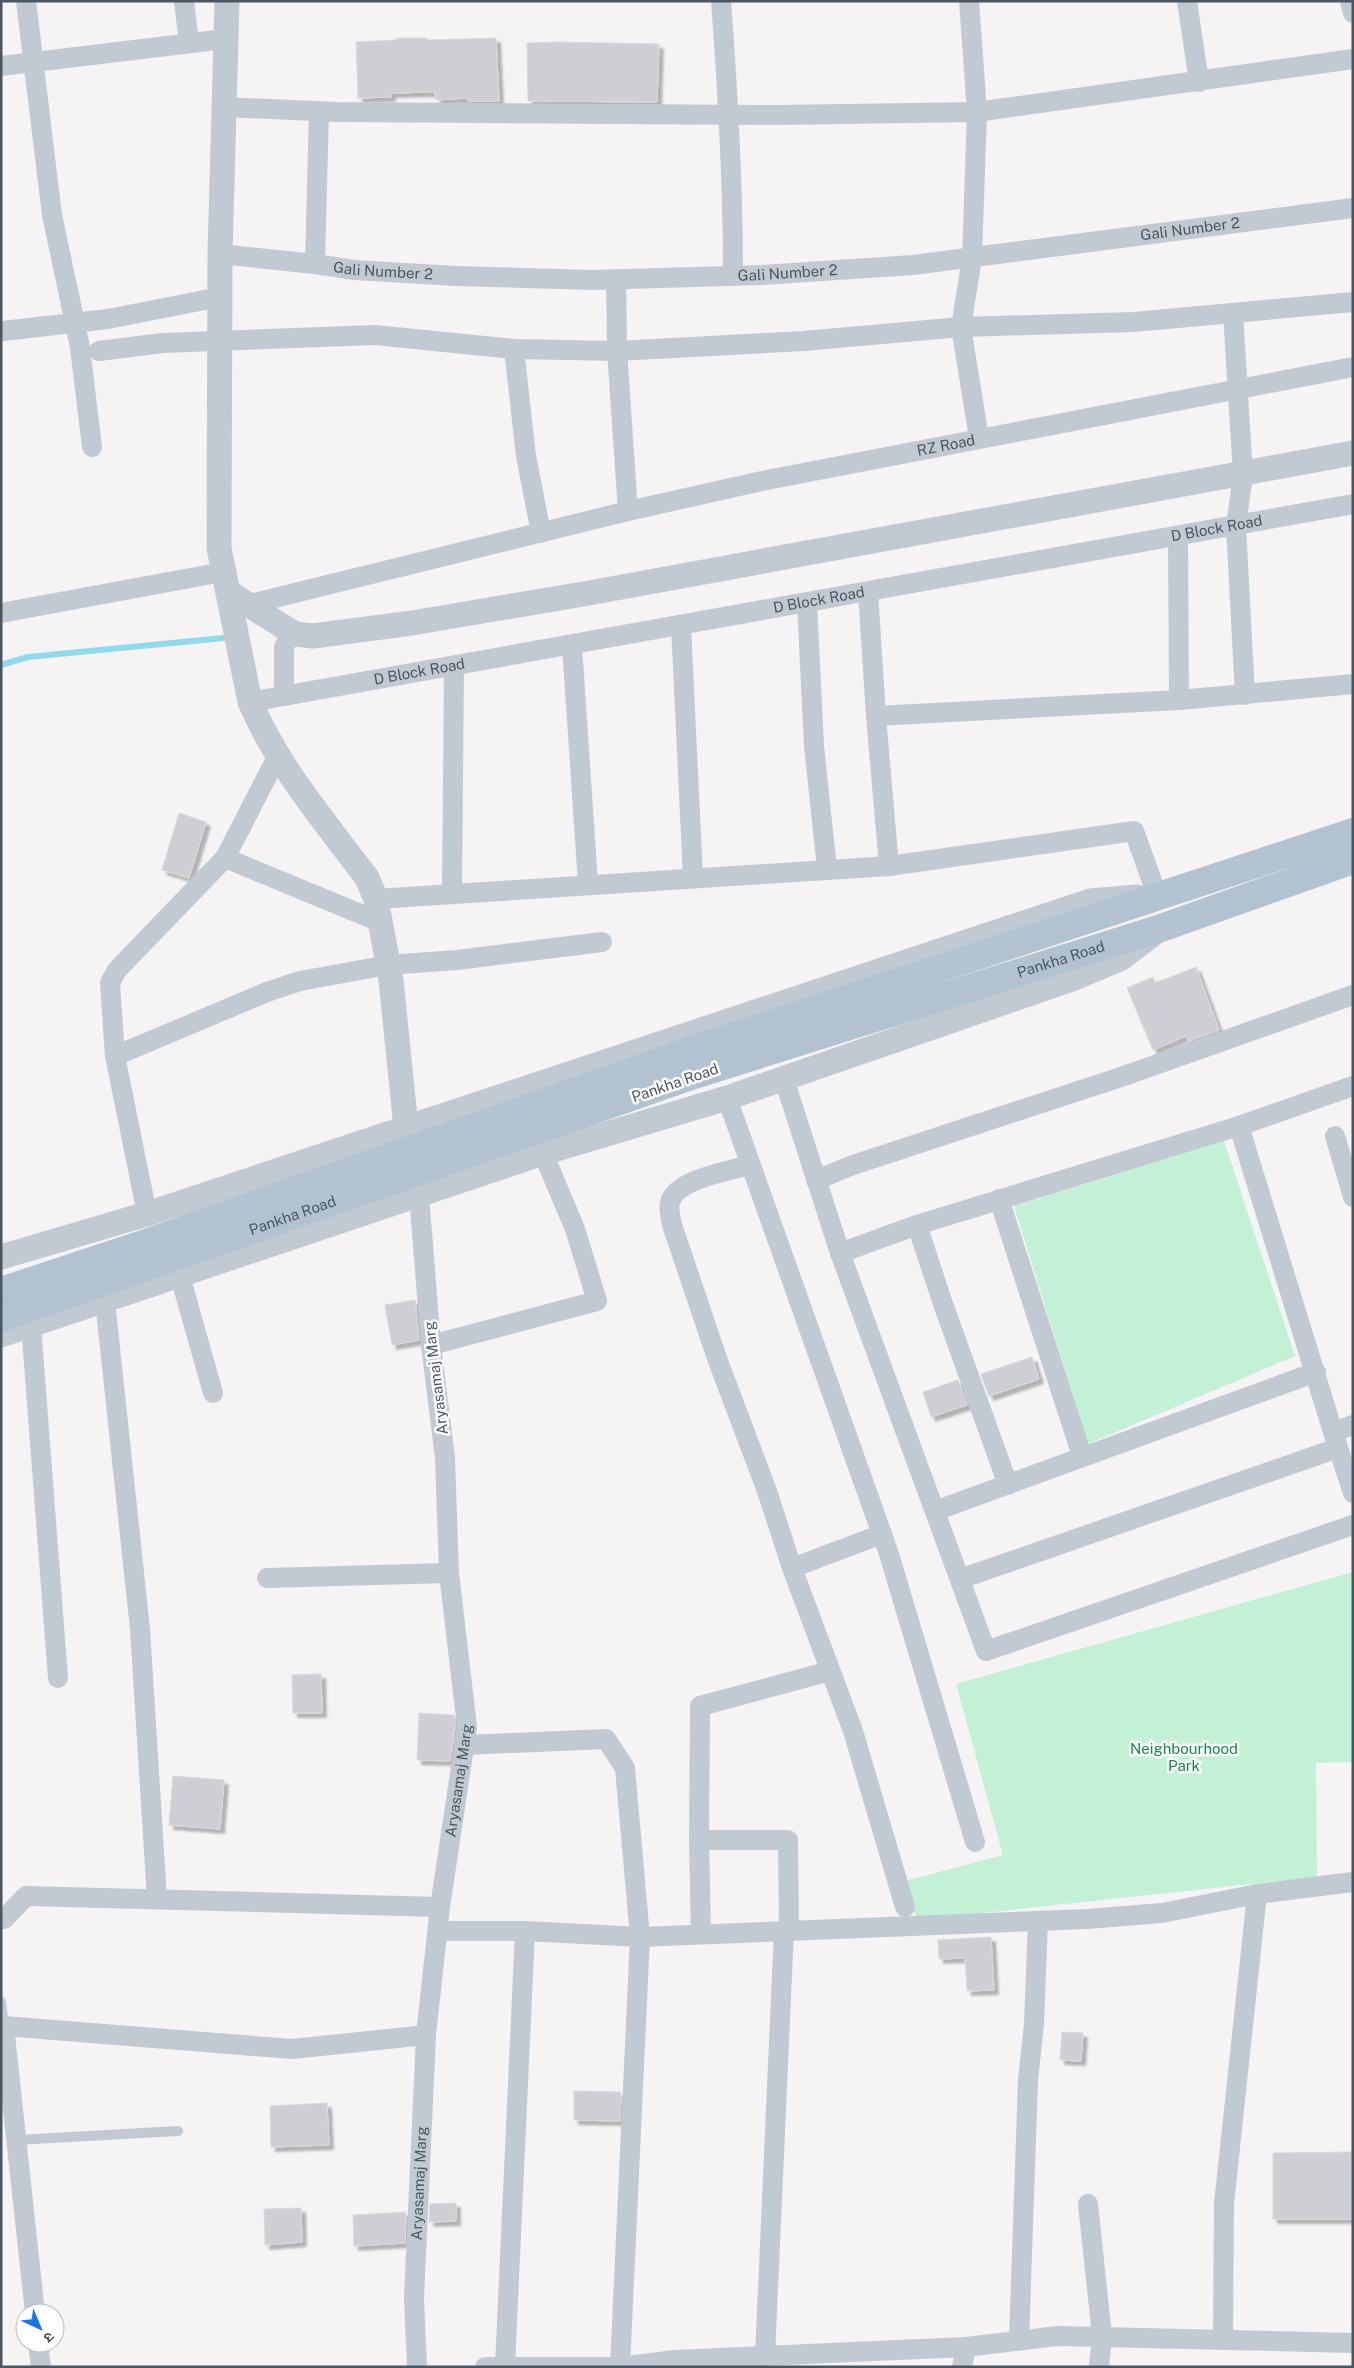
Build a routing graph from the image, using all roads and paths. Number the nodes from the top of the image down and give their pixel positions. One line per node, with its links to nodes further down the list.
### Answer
1 (26, 1): 12 (street)
2 (184, 1): 10 (street)
3 (227, 1): 9 (street)
4 (720, 1): 18 (street)
5 (969, 1): 17 (street)
6 (1187, 1): 14 (street)
7 (1350, 1): 8 (street)
8 (1353, 14)
9 (225, 39): 10 (street); 15 (street)
10 (189, 43): 12 (street)
11 (1353, 59): 14 (street)
12 (34, 62): 13 (street); 28 (street)
13 (1, 66)
14 (1199, 82): 17 (street)
15 (224, 107): 16 (street); 20 (street)
16 (319, 111): 18 (street); 22 (street)
17 (977, 112): 18 (street); 21 (street)
18 (730, 114): 23 (street)
19 (1353, 208): 21 (street, Gali Number 2)
20 (220, 254): 22 (street, Gali Number 2); 25 (street)
21 (972, 258): 23 (street, Gali Number 2); 29 (street)
22 (315, 264): 24 (street, Gali Number 2)
23 (733, 276): 24 (street, Gali Number 2)
24 (616, 279): 34 (street)
25 (220, 297): 28 (street); 31 (street)
26 (1353, 302): 27 (street)
27 (1233, 313): 29 (street); 36 (street)
28 (75, 324): 30 (street); 38 (street)
29 (960, 327): 34 (street); 37 (street)
30 (3, 331)
31 (219, 341): 32 (street); 33 (street); 46 (street)
32 (514, 349): 34 (street); 44 (street)
33 (99, 351)
34 (617, 351): 42 (street)
35 (1353, 366): 36 (street, RZ Road)
36 (1239, 390): 37 (street, RZ Road); 40 (street)
37 (979, 438): 42 (street, RZ Road)
38 (92, 447)
39 (1353, 453): 40 (street)
40 (1243, 475): 43 (street); 52 (street)
41 (1353, 504): 43 (street, D Block Road)
42 (628, 511): 44 (street, RZ Road)
43 (1236, 526): 45 (street, D Block Road); 56 (street)
44 (541, 533): 49 (street, RZ Road)
45 (1178, 536): 47 (street, D Block Road); 58 (street)
46 (225, 582): 49 (street); 50 (street); 59 (street)
47 (868, 592): 48 (street, D Block Road); 60 (street)
48 (807, 603): 51 (street, D Block Road); 66 (street)
49 (250, 604): 52 (street)
50 (1, 613)
51 (681, 625): 53 (street, D Block Road); 67 (street)
52 (292, 632): 57 (street)
53 (572, 645): 54 (street, D Block Road); 68 (street)
54 (454, 666): 57 (street, D Block Road); 69 (street)
55 (1353, 684): 56 (street)
56 (1245, 695): 58 (street)
57 (284, 696): 59 (street, D Block Road)
58 (1179, 700): 60 (street)
59 (250, 702): 61 (street)
60 (876, 716): 65 (street)
61 (278, 757): 63 (street); 71 (street)
62 (1353, 832): 70 (main road, Pankha Road)
63 (225, 858): 71 (street); 76 (street)
64 (1353, 860): 72 (main road, Pankha Road)
65 (889, 866): 66 (street); 70 (street)
66 (827, 870): 67 (street)
67 (693, 878): 68 (street)
68 (588, 884): 69 (street)
69 (452, 893): 71 (street)
70 (1157, 895): 81 (street); 94 (main road, Pankha Road, bridge)
71 (378, 910): 74 (street)
72 (1161, 928): 77 (street); 96 (main road, Pankha Road, bridge)
73 (602, 942): 74 (street)
74 (388, 965): 76 (street); 81 (street)
75 (1353, 995): 85 (street)
76 (115, 1056): 89 (street)
77 (784, 1079): 79 (street); 85 (street)
78 (1353, 1086): 80 (street)
79 (727, 1098): 83 (street); 84 (street)
80 (1239, 1126): 88 (street); 100 (street)
81 (406, 1130): 86 (street); 89 (street)
82 (1335, 1136): 87 (street)
83 (543, 1153): 86 (street); 99 (street)
84 (750, 1165): 109 (street); 110 (street)
85 (816, 1180): 91 (street)
86 (416, 1196): 93 (street); 99 (street, Aryasamaj Marg)
87 (1353, 1197)
88 (1000, 1198): 90 (street); 104 (street)
89 (147, 1214): 92 (street)
90 (917, 1225): 91 (street); 105 (street)
91 (840, 1253): 107 (street)
92 (1, 1257)
93 (180, 1276): 95 (street); 101 (street)
94 (1, 1290)
95 (105, 1300): 97 (street); 121 (street)
96 (1, 1318)
97 (31, 1325): 98 (street); 115 (street)
98 (1, 1336)
99 (431, 1345): 111 (street, Aryasamaj Marg)
100 (1316, 1372): 103 (street); 104 (street)
101 (213, 1393)
102 (1353, 1425): 103 (street)
103 (1336, 1440): 106 (street); 113 (street)
104 (1082, 1456): 105 (street)
105 (1008, 1484): 107 (street)
106 (1353, 1493)
107 (934, 1511): 113 (street)
108 (1353, 1525): 113 (street)
109 (882, 1534): 110 (street); 118 (street)
110 (792, 1568): 114 (street)
111 (449, 1573): 112 (street); 116 (street, Aryasamaj Marg)
112 (267, 1578)
113 (960, 1579)
114 (830, 1671): 117 (street); 123 (street)
115 (58, 1678)
116 (464, 1745): 122 (street, Aryasamaj Marg); 130 (street)
117 (700, 1840): 126 (street); 129 (street)
118 (975, 1842)
119 (1353, 1882): 120 (street)
120 (1257, 1894): 125 (street); 139 (street)
121 (157, 1899): 122 (street); 124 (street)
122 (440, 1907): 127 (street, Aryasamaj Marg)
123 (906, 1907)
124 (1, 1918)
125 (1038, 1921): 126 (street); 140 (street)
126 (787, 1930): 129 (street); 144 (street)
127 (438, 1931): 128 (street); 133 (street, Aryasamaj Marg)
128 (525, 1931): 130 (street); 146 (street)
129 (701, 1934): 130 (street)
130 (640, 1937): 145 (street)
131 (1, 2002): 132 (lane)
132 (4, 2026): 133 (street); 135 (street)
133 (426, 2035): 148 (street, Aryasamaj Marg)
134 (178, 2131): 135 (lane)
135 (17, 2140): 137 (street)
136 (1088, 2204): 138 (street)
137 (34, 2303)
138 (1102, 2336): 139 (street); 140 (street); 152 (street)
139 (1223, 2339): 141 (street)
140 (1019, 2341): 142 (street)
141 (1353, 2343)
142 (966, 2347): 144 (street); 151 (street)
143 (39, 2353): 147 (street)
144 (765, 2356): 145 (street)
145 (721, 2362)
146 (505, 2366): 149 (street); 150 (street)
147 (41, 2367)
148 (417, 2367)
149 (485, 2367)
150 (619, 2367)
151 (962, 2367)
152 (1099, 2367)

